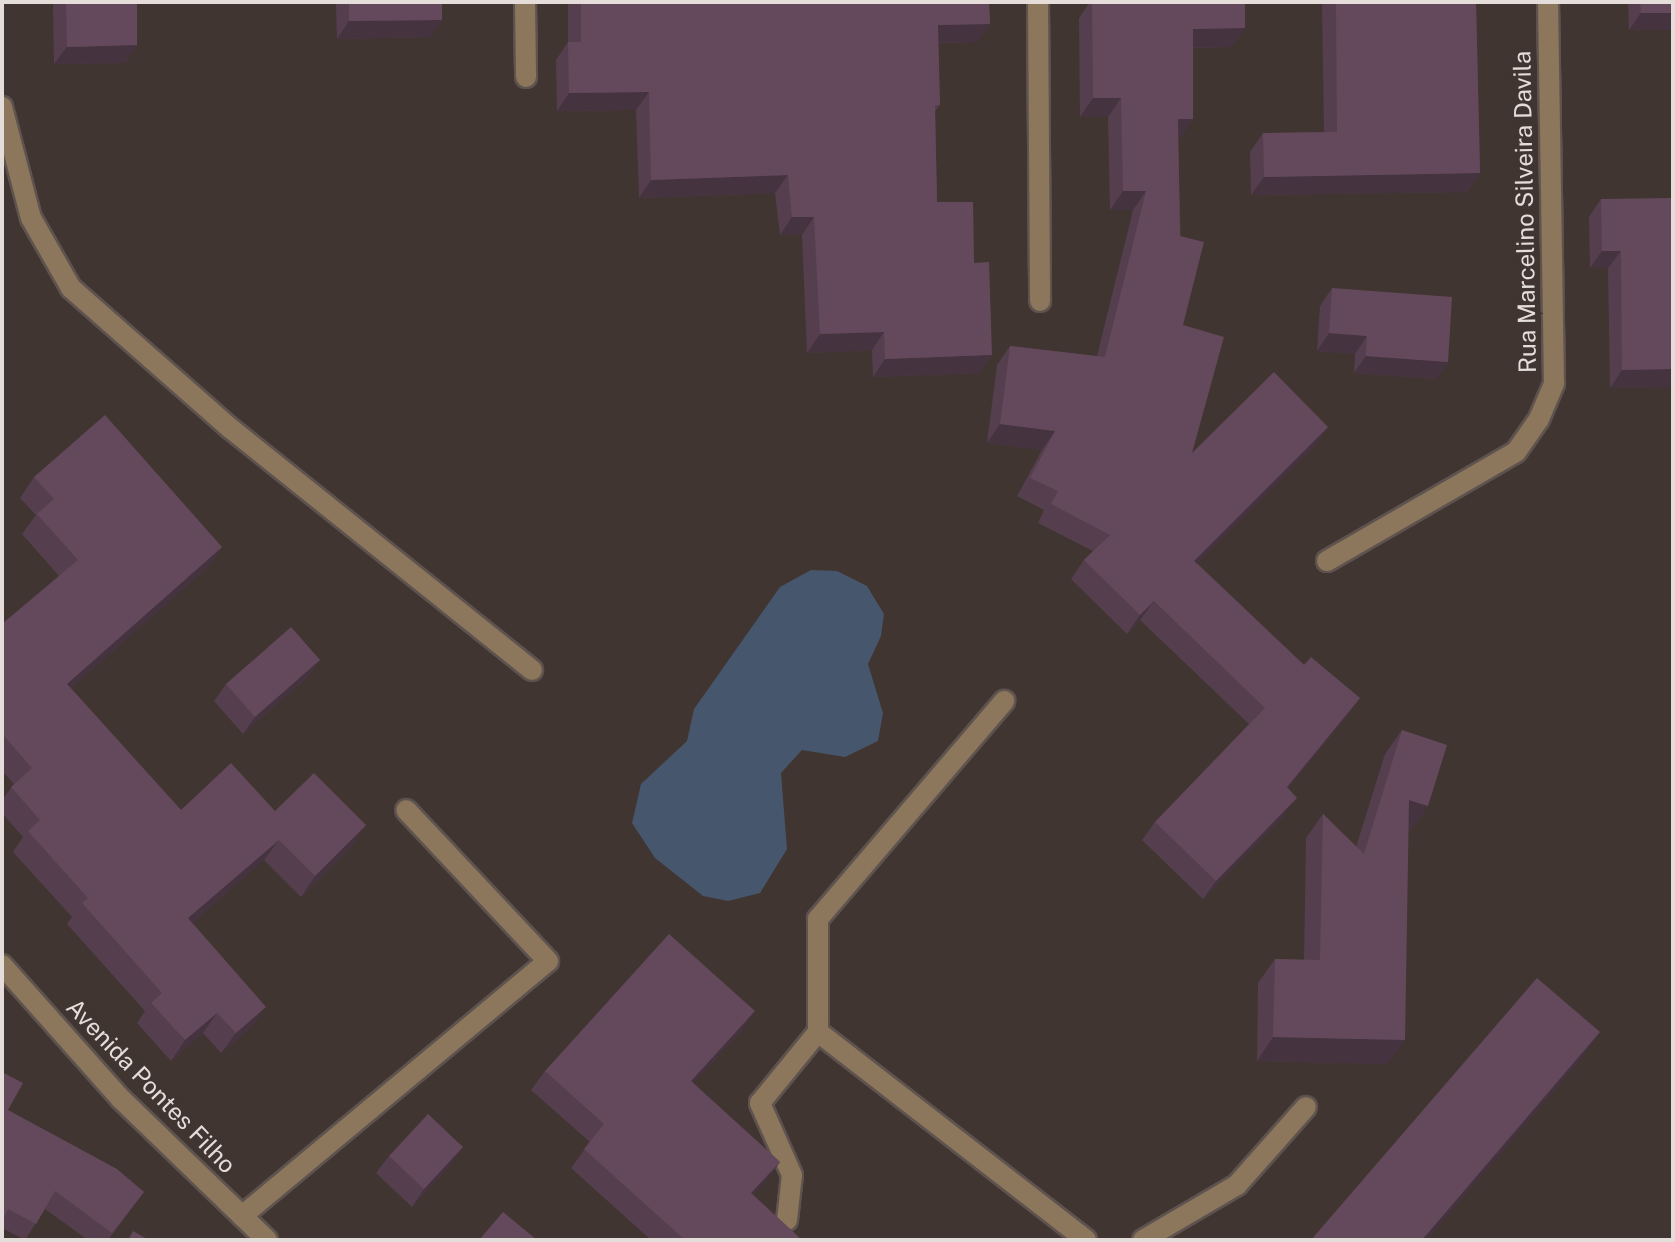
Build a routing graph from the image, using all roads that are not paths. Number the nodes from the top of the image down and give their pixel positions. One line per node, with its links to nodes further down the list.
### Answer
1 (525, 2): 4 (street)
2 (1038, 2): 6 (street)
3 (1548, 2): 7 (street, Rua Marcelino Silveira Davila)
4 (526, 77)
5 (2, 107): 8 (street)
6 (1040, 301)
7 (1327, 561)
8 (532, 670)
9 (1004, 701): 12 (street)
10 (406, 810): 14 (street)
11 (2, 965): 14 (street, Avenida Pontes Filho)
12 (818, 1032): 15 (street); 17 (street)
13 (1306, 1107): 18 (street)
14 (242, 1216): 16 (street, Avenida Pontes Filho)
15 (787, 1220)
16 (267, 1240)
17 (1086, 1240)
18 (1143, 1240)

